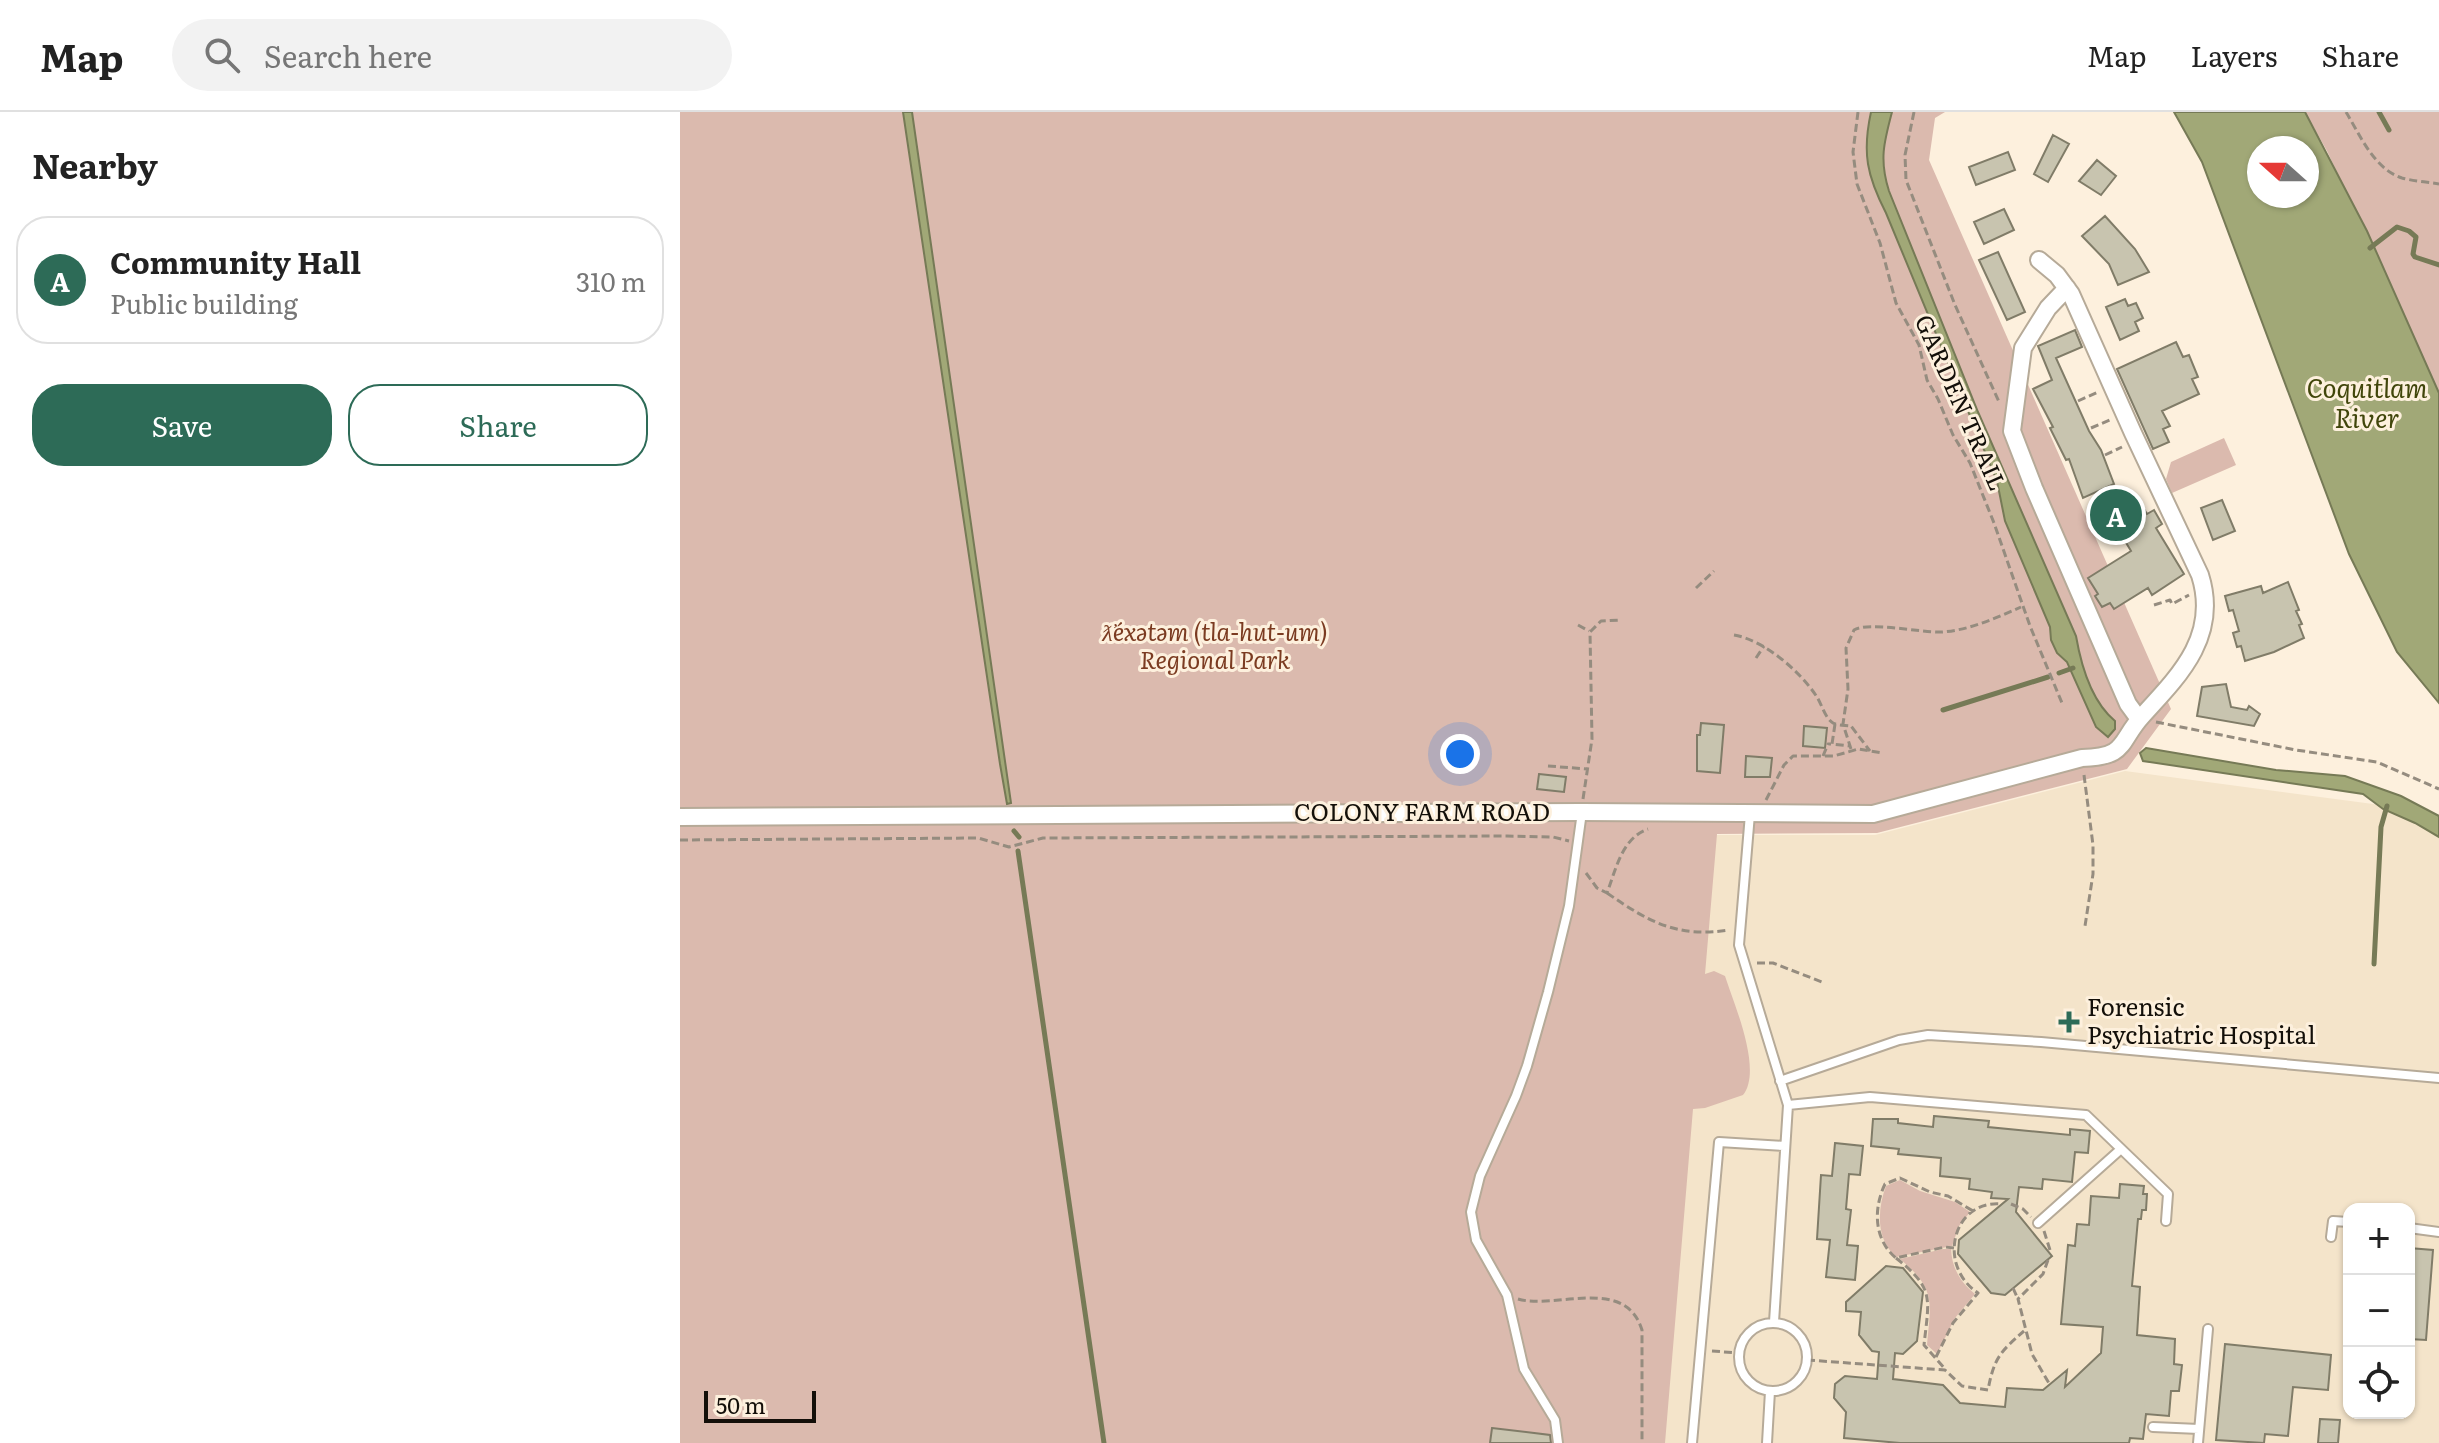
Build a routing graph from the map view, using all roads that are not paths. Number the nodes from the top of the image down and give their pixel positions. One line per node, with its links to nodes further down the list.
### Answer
1 (2039, 260): 2 (street)
2 (2067, 288): 3 (street); 3 (street, COLONY FARM ROAD)
3 (2139, 719): 4 (street, COLONY FARM ROAD)
4 (1757, 810): 5 (street, COLONY FARM ROAD); 8 (lane)
5 (1582, 812): 6 (street, COLONY FARM ROAD); 23 (lane)
6 (680, 817)
7 (2439, 1078): 8 (lane)
8 (1780, 1081): 9 (lane)
9 (1788, 1105): 10 (lane); 11 (lane)
10 (1784, 1146): 18 (lane); 24 (lane)
11 (2121, 1149): 12 (lane); 14 (lane)
12 (2166, 1221)
13 (2343, 1222): 17 (lane)
14 (2038, 1223)
15 (2415, 1229): 16 (lane)
16 (2439, 1232)
17 (2331, 1237)
18 (1774, 1322): 20 (lane); 20 (lane)
19 (2208, 1329): 22 (lane)
20 (1770, 1391): 25 (lane)
21 (2153, 1427): 22 (lane)
22 (2199, 1429): 26 (lane)
23 (1558, 1443)
24 (1692, 1443)
25 (1767, 1443)
26 (2198, 1443)

